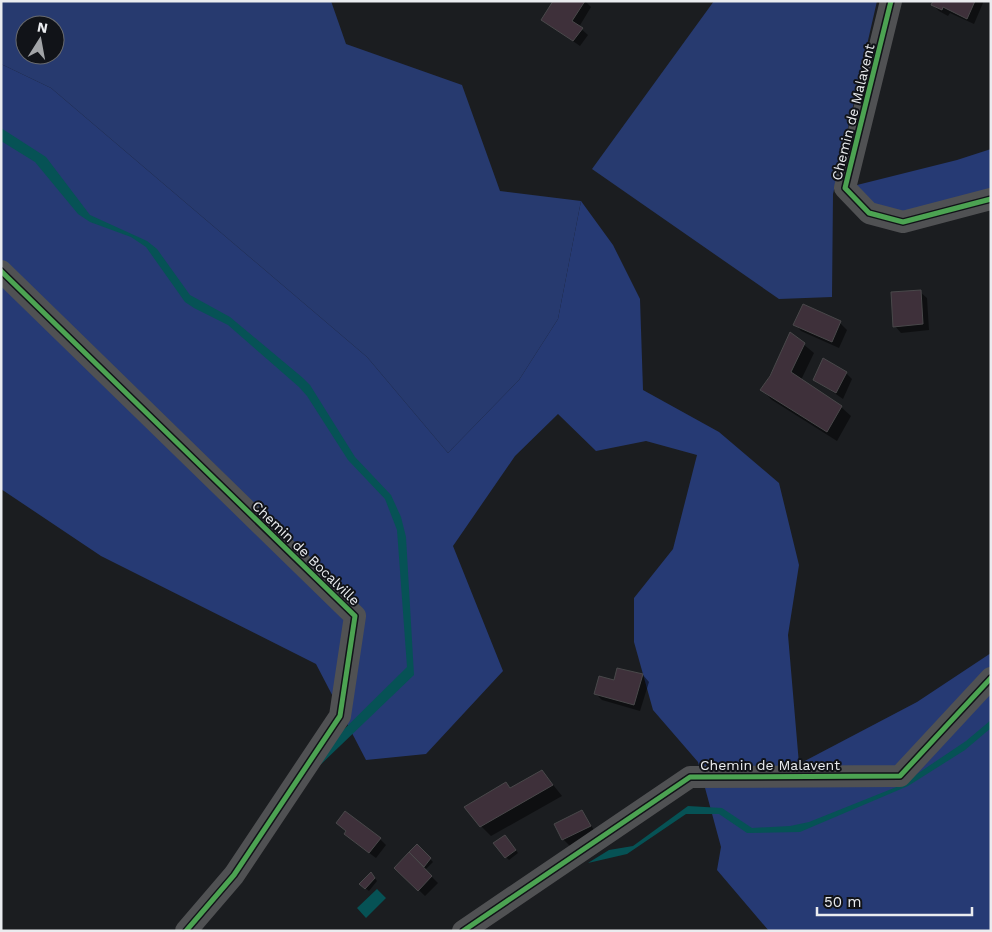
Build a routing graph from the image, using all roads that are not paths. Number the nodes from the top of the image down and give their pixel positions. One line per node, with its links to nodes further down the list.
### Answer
1 (892, 1): 2 (street, Chemin de Malavent)
2 (991, 199)
3 (1, 271): 5 (street, Chemin de Bocalville)
4 (991, 678): 6 (street, Chemin de Malavent)
5 (186, 931)
6 (463, 931)

